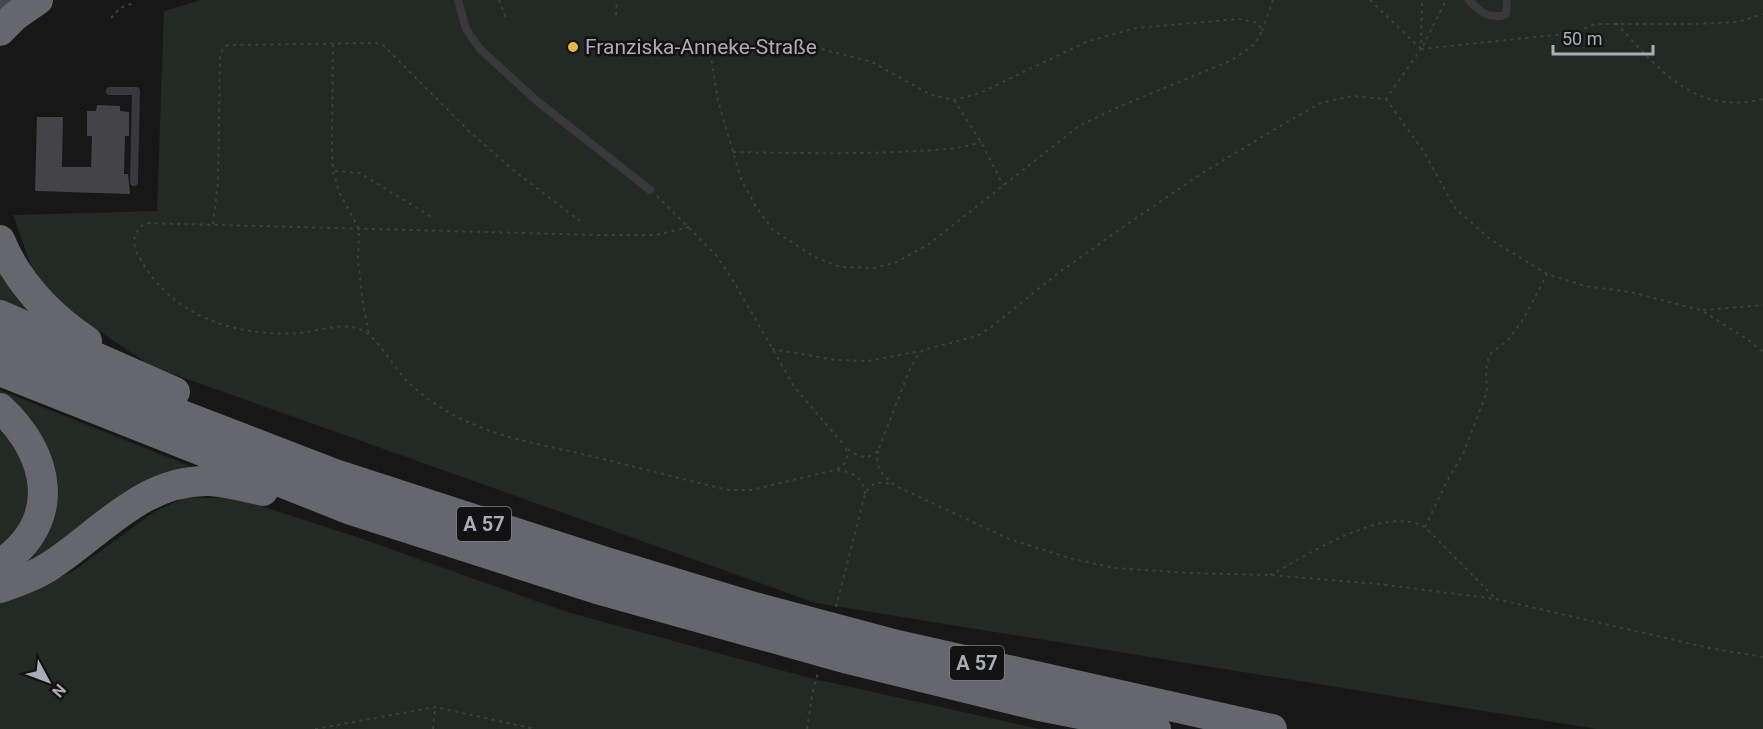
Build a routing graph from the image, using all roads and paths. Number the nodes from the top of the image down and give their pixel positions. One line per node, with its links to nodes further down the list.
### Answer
1 (24, 0): 13 (main road)
2 (38, 0): 19 (highway)
3 (133, 0): 16 (path)
4 (458, 0): 34 (lane)
5 (499, 0): 17 (path)
6 (617, 0): 15 (path)
7 (1273, 0): 20 (path)
8 (1370, 0): 23 (path)
9 (1422, 0): 23 (path)
10 (1446, 0): 23 (path)
11 (1469, 0): 12 (lane)
12 (1507, 0)
13 (0, 2)
14 (1763, 14): 18 (path)
15 (616, 15)
16 (111, 18)
17 (506, 18)
18 (1616, 23): 23 (path); 27 (path)
19 (0, 31)
20 (1262, 31): 28 (path); 33 (path)
21 (333, 43): 31 (path); 36 (path); 37 (path)
22 (709, 45): 24 (path); 28 (path); 30 (path)
23 (1421, 49): 26 (path)
24 (628, 53)
25 (110, 91): 32 (lane)
26 (1386, 99): 41 (path); 48 (path)
27 (1763, 99)
28 (954, 100): 29 (path)
29 (981, 142): 30 (path); 33 (path)
30 (733, 152): 33 (path)
31 (333, 171): 35 (path); 39 (path)
32 (134, 182)
33 (1004, 185)
34 (650, 190): 38 (path)
35 (433, 219)
36 (580, 221)
37 (213, 224): 39 (path); 45 (path)
38 (689, 227): 39 (path); 47 (path)
39 (359, 229): 45 (path)
40 (0, 240): 51 (highway)
41 (1547, 274): 43 (path); 60 (path)
42 (1763, 305): 43 (path)
43 (1701, 310): 49 (path)
44 (0, 315): 51 (highway)
45 (369, 334): 56 (path)
46 (0, 342): 55 (highway, A 57)
47 (771, 348): 48 (path); 53 (path)
48 (923, 350): 54 (path)
49 (1763, 352)
50 (0, 371): 59 (highway, A 57)
51 (136, 375): 55 (highway)
52 (0, 408): 61 (highway)
53 (845, 447): 54 (path); 56 (path)
54 (879, 448): 57 (path)
55 (286, 455): 74 (highway, A 57)
56 (836, 470): 58 (path)
57 (898, 487): 58 (path); 62 (path)
58 (866, 494): 65 (path)
59 (351, 510): 63 (highway); 73 (highway, A 57)
60 (1425, 527): 62 (path); 64 (path)
61 (0, 564)
62 (1269, 575): 64 (path)
63 (0, 588)
64 (1496, 599): 66 (path)
65 (834, 613)
66 (1763, 657)
67 (812, 695): 72 (path)
68 (435, 707): 69 (path); 70 (path); 71 (path)
69 (315, 729)
70 (433, 729)
71 (535, 729)
72 (807, 729)
73 (1156, 729)
74 (1272, 729)

